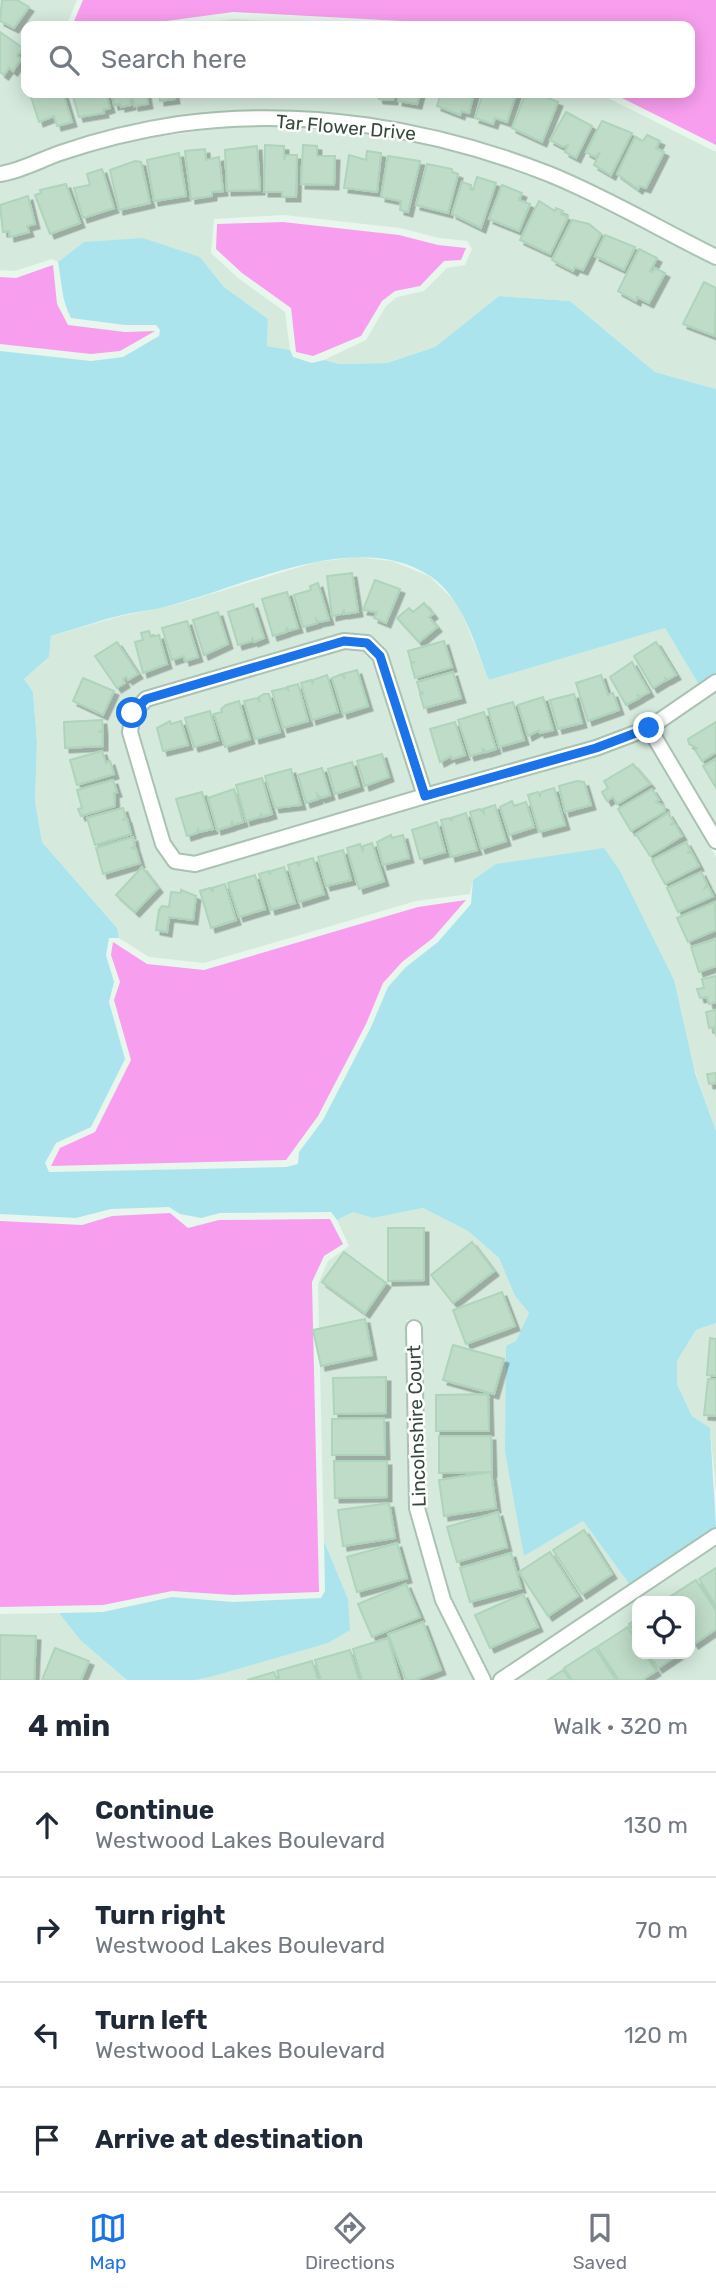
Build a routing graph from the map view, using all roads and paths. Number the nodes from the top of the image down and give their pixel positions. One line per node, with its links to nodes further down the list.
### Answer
1 (0, 174): 2 (street, Tar Flower Drive)
2 (716, 257)
3 (716, 682): 4 (street)
4 (649, 728): 5 (street); 6 (street)
5 (425, 796): 5 (street)
6 (716, 841)
7 (414, 1328): 9 (street, Lincolnshire Court)
8 (716, 1536): 10 (street)
9 (483, 1680)
10 (501, 1680)

